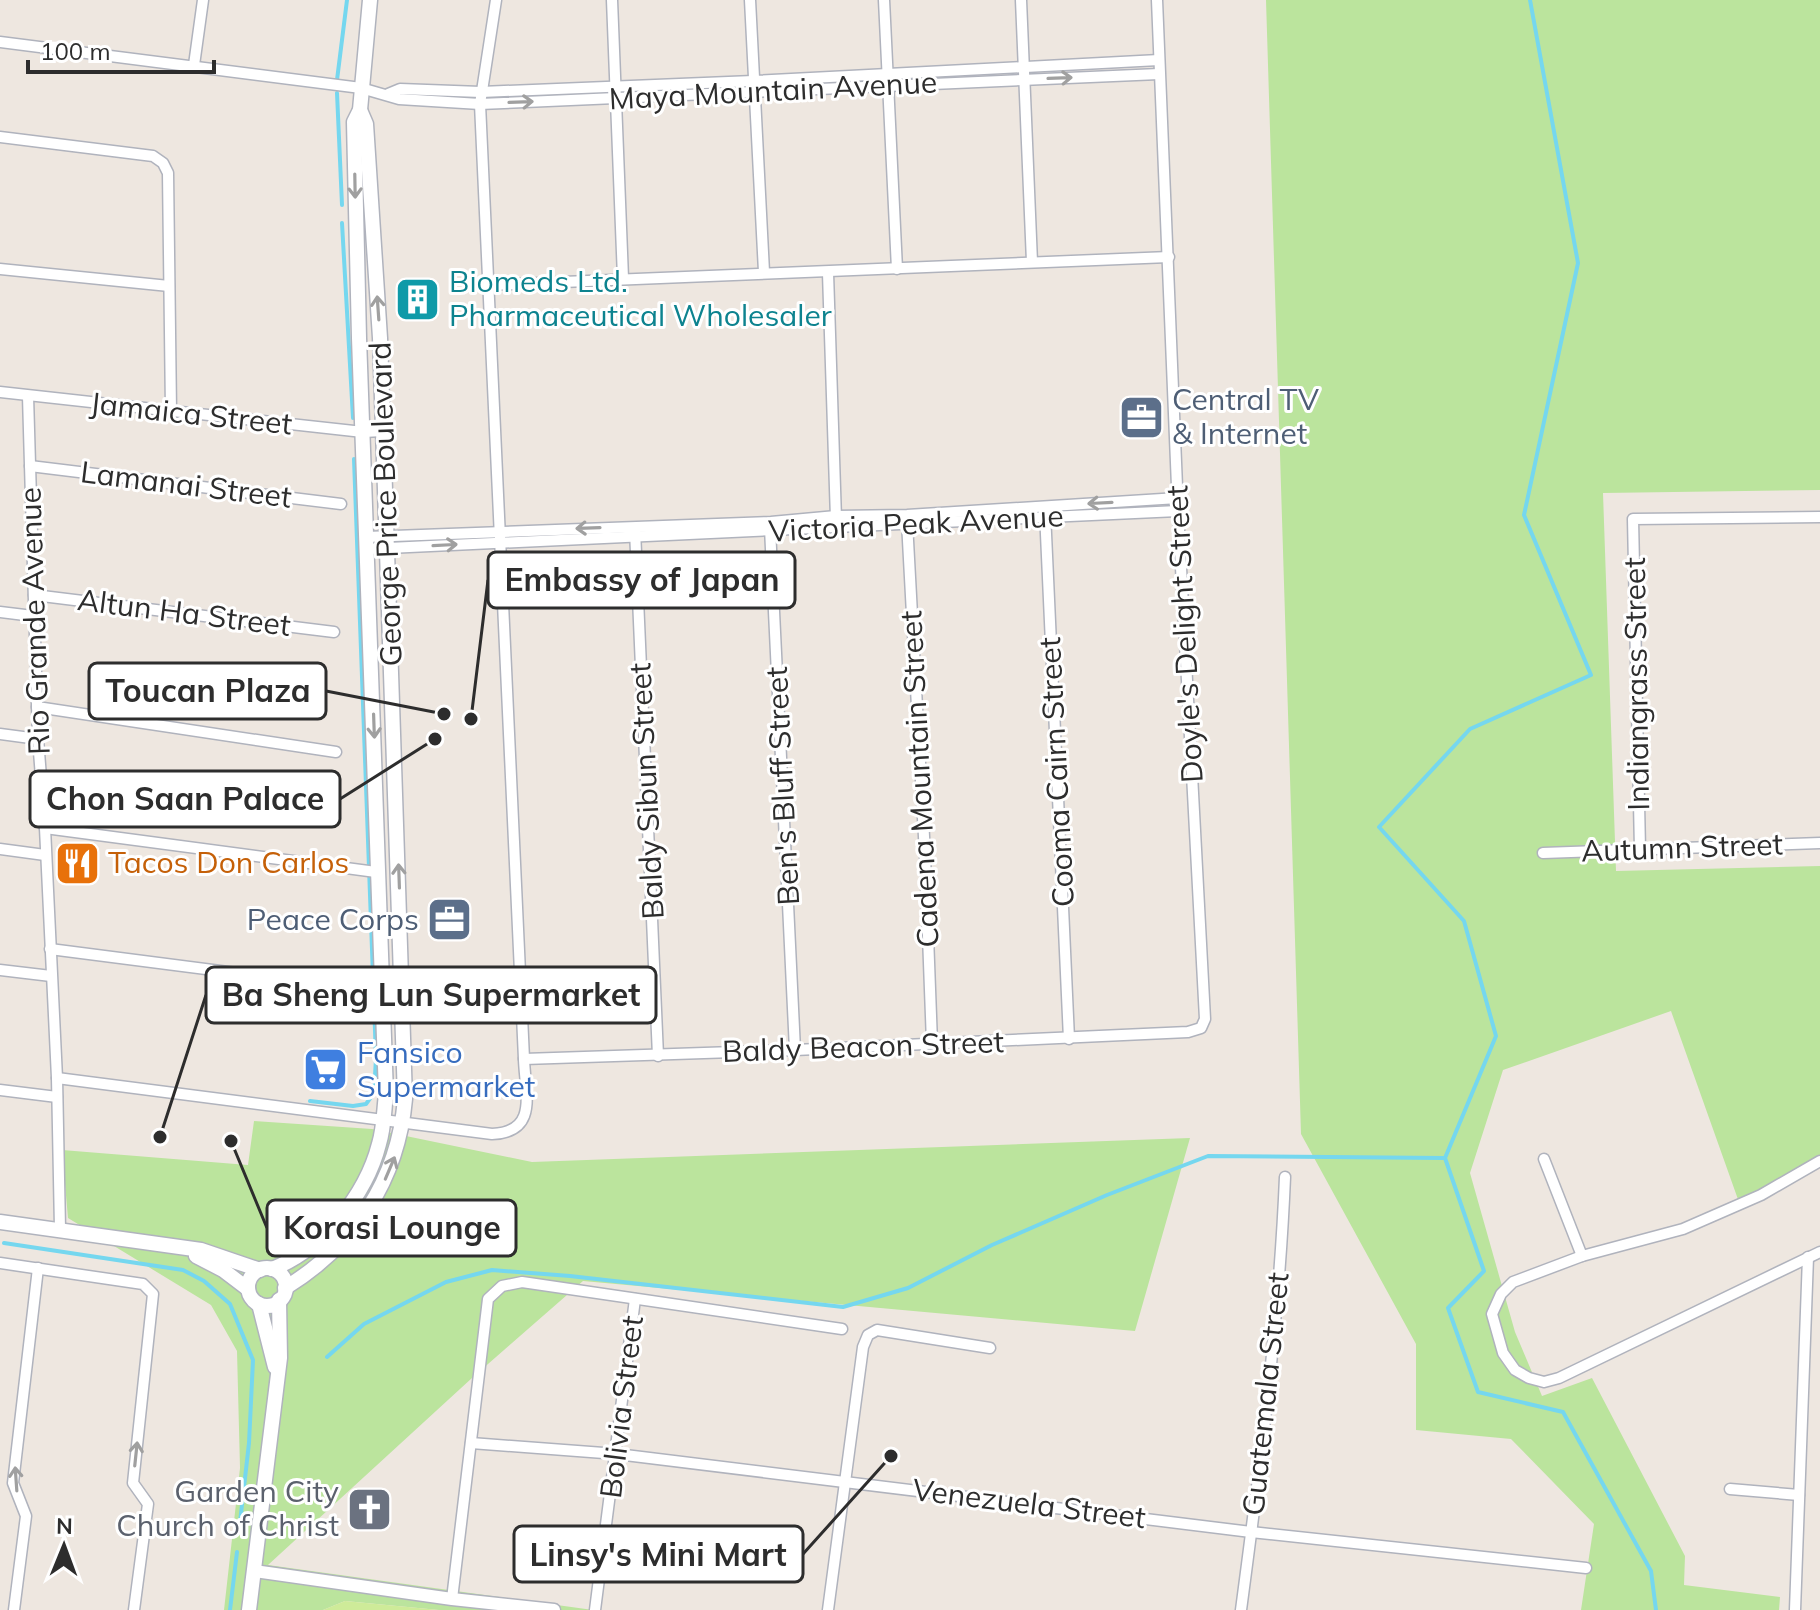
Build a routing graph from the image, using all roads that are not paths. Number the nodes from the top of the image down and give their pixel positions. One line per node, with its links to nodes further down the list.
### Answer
1 (203, 0): 11 (street)
2 (370, 0): 17 (main road, George Price Boulevard)
3 (496, 0): 18 (street)
4 (612, 0): 15 (street)
5 (750, 0): 16 (street)
6 (884, 0): 14 (street)
7 (1021, 0): 12 (street)
8 (1157, 0): 10 (street, Doyle's Delight Street)
9 (0, 42): 11 (street, Maya Mountain Avenue)
10 (1159, 60): 12 (street, Maya Mountain Avenue); 13 (street, Doyle's Delight Street)
11 (194, 65): 17 (street, Maya Mountain Avenue)
12 (1023, 74): 13 (street, Maya Mountain Avenue, one-way to 13); 14 (street, Maya Mountain Avenue); 25 (street)
13 (1159, 74): 24 (street, Doyle's Delight Street)
14 (887, 79): 16 (street, Maya Mountain Avenue); 27 (street)
15 (615, 85): 16 (street, Maya Mountain Avenue); 18 (street, Maya Mountain Avenue); 20 (street)
16 (753, 87): 20 (street, Maya Mountain Avenue); 28 (street)
17 (361, 88): 19 (street, Maya Mountain Avenue); 22 (main road, George Price Boulevard)
18 (481, 92): 19 (street, Maya Mountain Avenue); 21 (street)
19 (388, 94): 21 (street, Maya Mountain Avenue)
20 (616, 98): 21 (street, Maya Mountain Avenue, one-way to 20); 30 (street)
21 (480, 104): 31 (street)
22 (360, 110): 36 (main road, George Price Boulevard, one-way to 22); 37 (main road, George Price Boulevard, one-way to 37)
23 (0, 137): 32 (street)
24 (1169, 257): 25 (street); 39 (street, Doyle's Delight Street)
25 (1032, 262): 27 (street)
26 (0, 269): 32 (street)
27 (897, 269): 29 (street)
28 (764, 272): 29 (street); 30 (street)
29 (828, 273): 45 (street)
30 (623, 278): 31 (street)
31 (488, 285): 48 (street)
32 (169, 286): 35 (street)
33 (0, 392): 34 (street, Jamaica Street)
34 (28, 396): 35 (street, Jamaica Street); 38 (street, Rio Grande Avenue)
35 (171, 411): 37 (street, Jamaica Street)
36 (383, 431): 37 (street, Jamaica Street); 49 (main road, George Price Boulevard)
37 (363, 432): 50 (main road, George Price Boulevard)
38 (30, 466): 40 (street, Lamanai Street); 51 (street, Rio Grande Avenue)
39 (1178, 498): 41 (street, Doyle's Delight Street); 42 (street, one-way to 42)
40 (341, 504)
41 (1178, 511): 42 (street, Victoria Peak Avenue); 72 (street, Doyle's Delight Street)
42 (1045, 512): 44 (street, Victoria Peak Avenue); 73 (street, Cooma Cairn Street)
43 (1820, 517): 64 (street, Indiangrass Street)
44 (907, 520): 45 (street, Victoria Peak Avenue); 74 (street, Cadena Mountain Street)
45 (836, 522): 46 (street, Victoria Peak Avenue)
46 (770, 527): 47 (street, Victoria Peak Avenue); 75 (street, Ben's Bluff Street)
47 (635, 531): 48 (street, Victoria Peak Avenue); 76 (street, Baldy Sibun Street)
48 (499, 537): 49 (street, Victoria Peak Avenue); 77 (street)
49 (386, 542): 50 (street, Victoria Peak Avenue); 59 (main road, George Price Boulevard)
50 (366, 543): 60 (main road, George Price Boulevard, one-way to 60)
51 (34, 595): 53 (street, Rio Grande Avenue); 54 (street, Altun Ha Street)
52 (0, 612): 53 (street)
53 (33, 616): 55 (street, Rio Grande Avenue)
54 (334, 632)
55 (37, 707): 57 (street, Rio Grande Avenue); 58 (street)
56 (0, 734): 57 (street)
57 (38, 739): 61 (street, Rio Grande Avenue)
58 (336, 752)
59 (396, 781): 60 (main road); 82 (main road, George Price Boulevard, one-way to 59)
60 (376, 782): 71 (main road, George Price Boulevard)
61 (45, 828): 66 (street, Rio Grande Avenue); 67 (street)
62 (1820, 843): 64 (street, Autumn Street)
63 (0, 849): 66 (street)
64 (1640, 850): 65 (street, Autumn Street)
65 (1543, 853)
66 (45, 855): 68 (street, Rio Grande Avenue)
67 (376, 872)
68 (50, 949): 70 (street, Rio Grande Avenue); 71 (street)
69 (0, 970): 70 (street)
70 (51, 976): 78 (street, Rio Grande Avenue)
71 (384, 992): 81 (main road, George Price Boulevard)
72 (1201, 1028): 73 (street, Baldy Beacon Street)
73 (1069, 1039): 74 (street, Baldy Beacon Street)
74 (932, 1043): 75 (street, Baldy Beacon Street)
75 (795, 1050): 76 (street, Baldy Beacon Street)
76 (658, 1056): 77 (street, Baldy Beacon Street)
77 (524, 1059): 82 (street)
78 (57, 1078): 80 (street, Rio Grande Avenue); 81 (street)
79 (0, 1090): 80 (street)
80 (57, 1097): 89 (street, Rio Grande Avenue)
81 (384, 1119): 82 (street); 86 (main road, George Price Boulevard)
82 (403, 1122): 87 (main road, George Price Boulevard, one-way to 82)
83 (1544, 1159): 92 (street)
84 (1820, 1161): 92 (street)
85 (1285, 1177): 109 (street, Guatemala Street)
86 (347, 1207): 87 (main road); 96 (main road, George Price Boulevard)
87 (362, 1217): 98 (main road, George Price Boulevard)
88 (0, 1222): 89 (main road)
89 (60, 1229): 90 (main road)
90 (185, 1250): 96 (main road); 97 (main road)
91 (1820, 1252): 93 (street)
92 (1582, 1256): 93 (street)
93 (1808, 1257): 108 (street)
94 (0, 1263): 95 (street)
95 (38, 1268): 113 (street, one-way to 95); 114 (street, one-way to 95)
96 (266, 1269): 97 (main road); 98 (main road)
97 (248, 1289): 100 (main road)
98 (282, 1294): 100 (main road); 103 (main road)
99 (635, 1299): 101 (street); 104 (street); 105 (street, Bolivia Street)
100 (259, 1304): 103 (main road)
101 (842, 1329)
102 (990, 1348): 106 (street)
103 (278, 1375): 111 (main road)
104 (471, 1443): 105 (street, Venezuela Street); 112 (street)
105 (617, 1454): 106 (street, Venezuela Street); 117 (street, Bolivia Street)
106 (844, 1481): 109 (street, Venezuela Street); 118 (street)
107 (1730, 1489): 108 (street)
108 (1799, 1495): 120 (street)
109 (1251, 1532): 110 (street, Venezuela Street); 119 (street, Guatemala Street)
110 (1586, 1568)
111 (254, 1571): 112 (street); 115 (main road)
112 (452, 1599): 116 (street)
113 (14, 1610)
114 (134, 1610)
115 (249, 1610)
116 (554, 1610)
117 (595, 1610)
118 (828, 1610)
119 (1241, 1610)
120 (1795, 1610)

